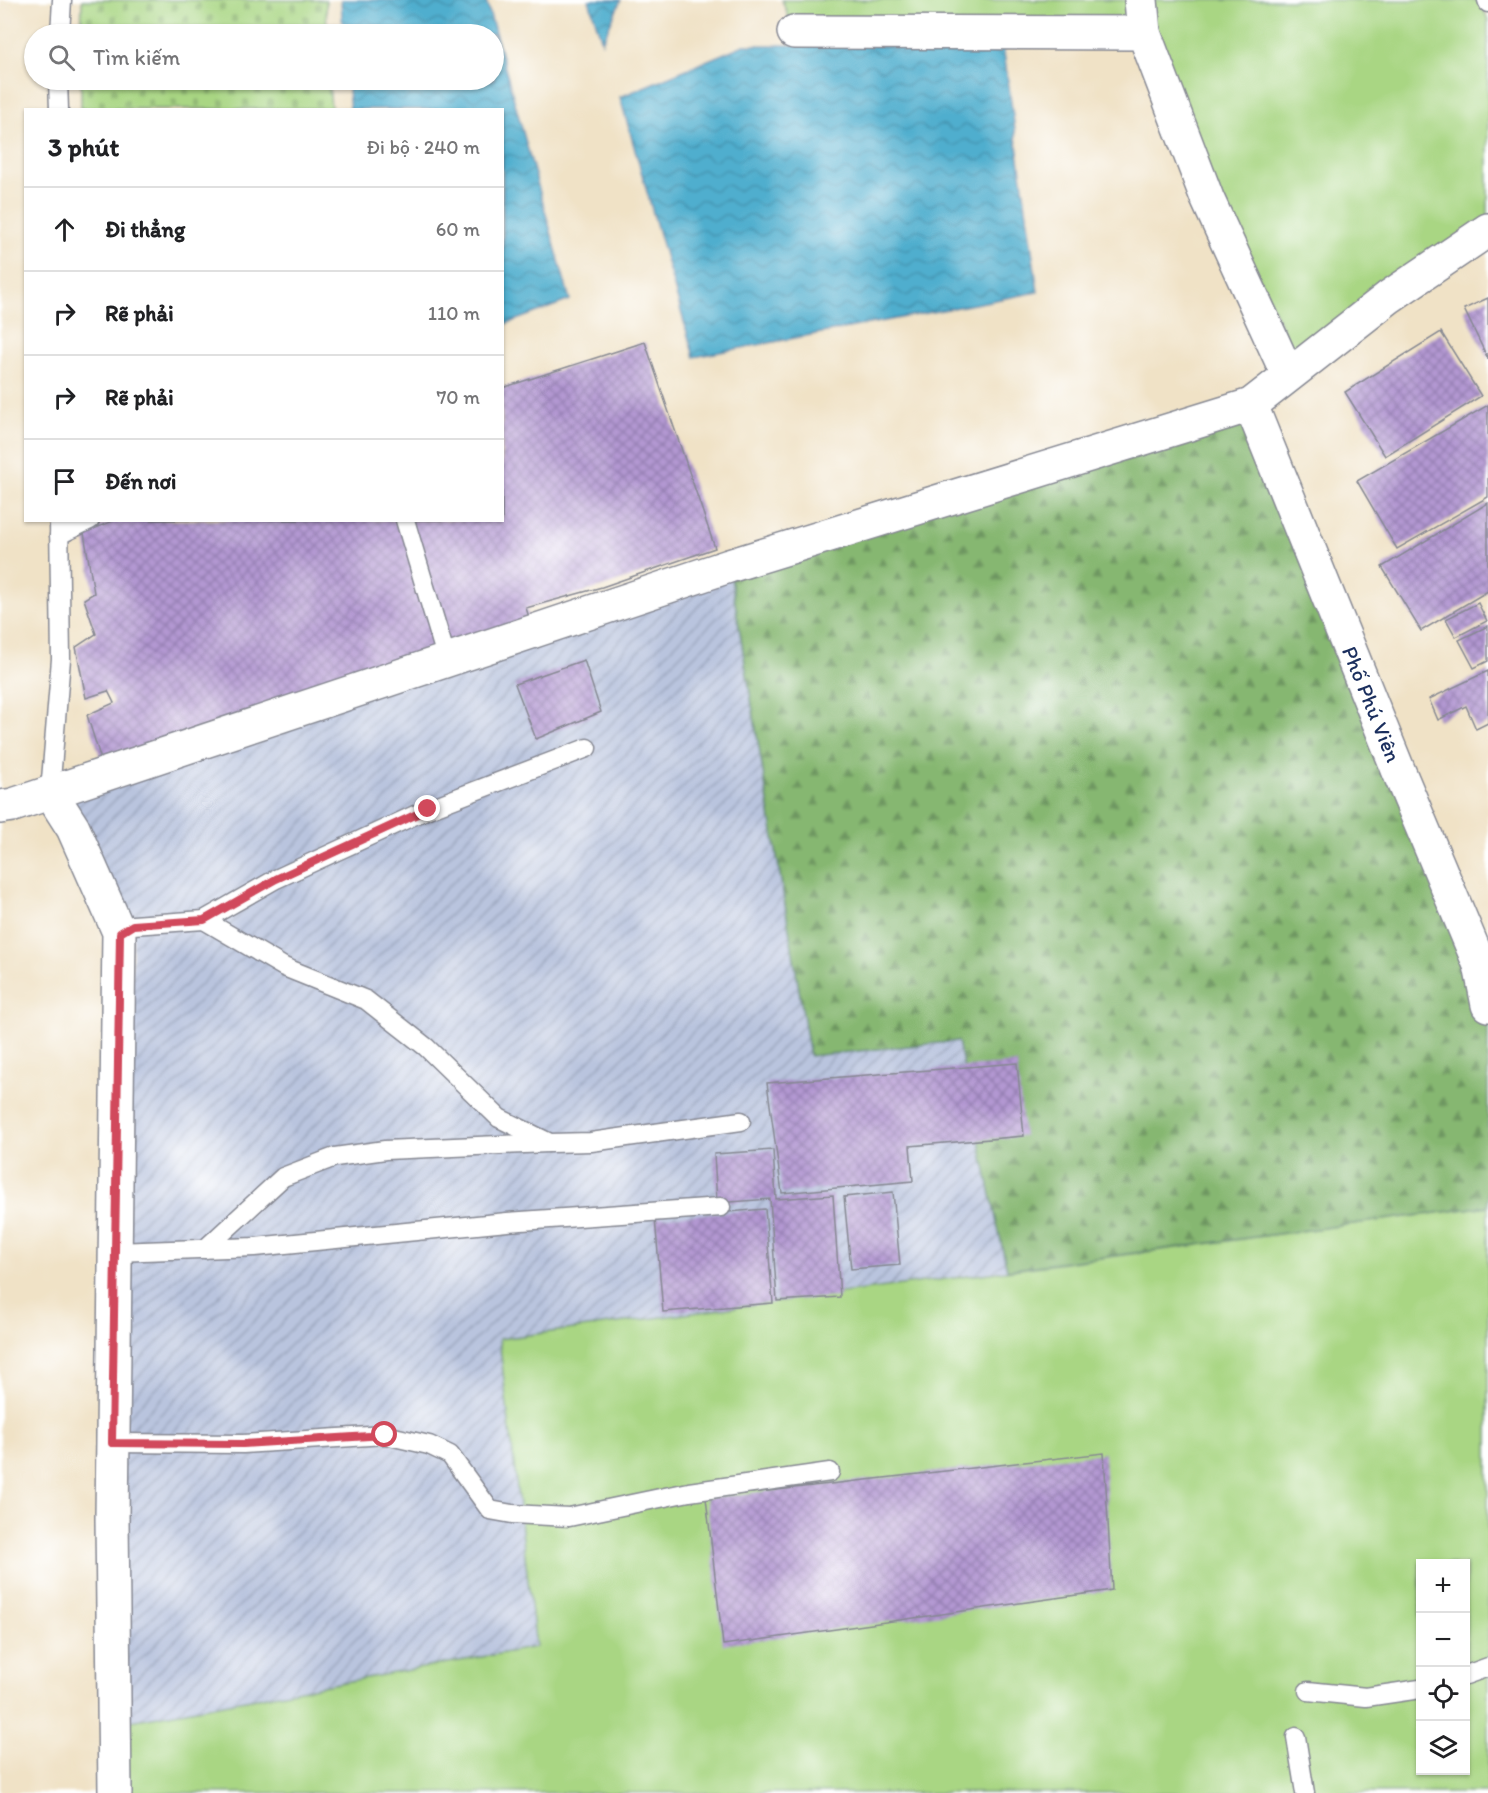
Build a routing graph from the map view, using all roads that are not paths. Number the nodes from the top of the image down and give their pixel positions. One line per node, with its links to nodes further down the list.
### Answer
1 (62, 0): 3 (lane)
2 (1141, 0): 5 (street)
3 (61, 24)
4 (794, 32): 5 (street)
5 (1144, 33): 9 (street)
6 (58, 90): 7 (lane)
7 (59, 108)
8 (1488, 230): 9 (street)
9 (1287, 375): 10 (street)
10 (1251, 405): 14 (street); 20 (street, Phố Phú Viên)
11 (82, 522): 13 (lane)
12 (406, 522): 14 (lane)
13 (59, 528): 16 (lane)
14 (447, 660): 16 (street)
15 (587, 748): 18 (lane)
16 (50, 792): 17 (street); 19 (street)
17 (0, 807)
18 (204, 920): 19 (lane); 23 (lane)
19 (120, 933): 26 (street)
20 (1479, 937): 21 (street, Phố Phú Viên)
21 (1488, 1005)
22 (741, 1121): 23 (lane)
23 (550, 1143): 25 (lane)
24 (721, 1206): 25 (lane)
25 (205, 1249): 26 (lane)
26 (115, 1252): 27 (street)
27 (112, 1443): 28 (lane); 34 (street)
28 (830, 1472)
29 (1488, 1667): 30 (lane)
30 (1470, 1674)
31 (1416, 1690): 32 (lane)
32 (1308, 1691)
33 (1296, 1737): 35 (lane)
34 (115, 1793)
35 (1305, 1793)

